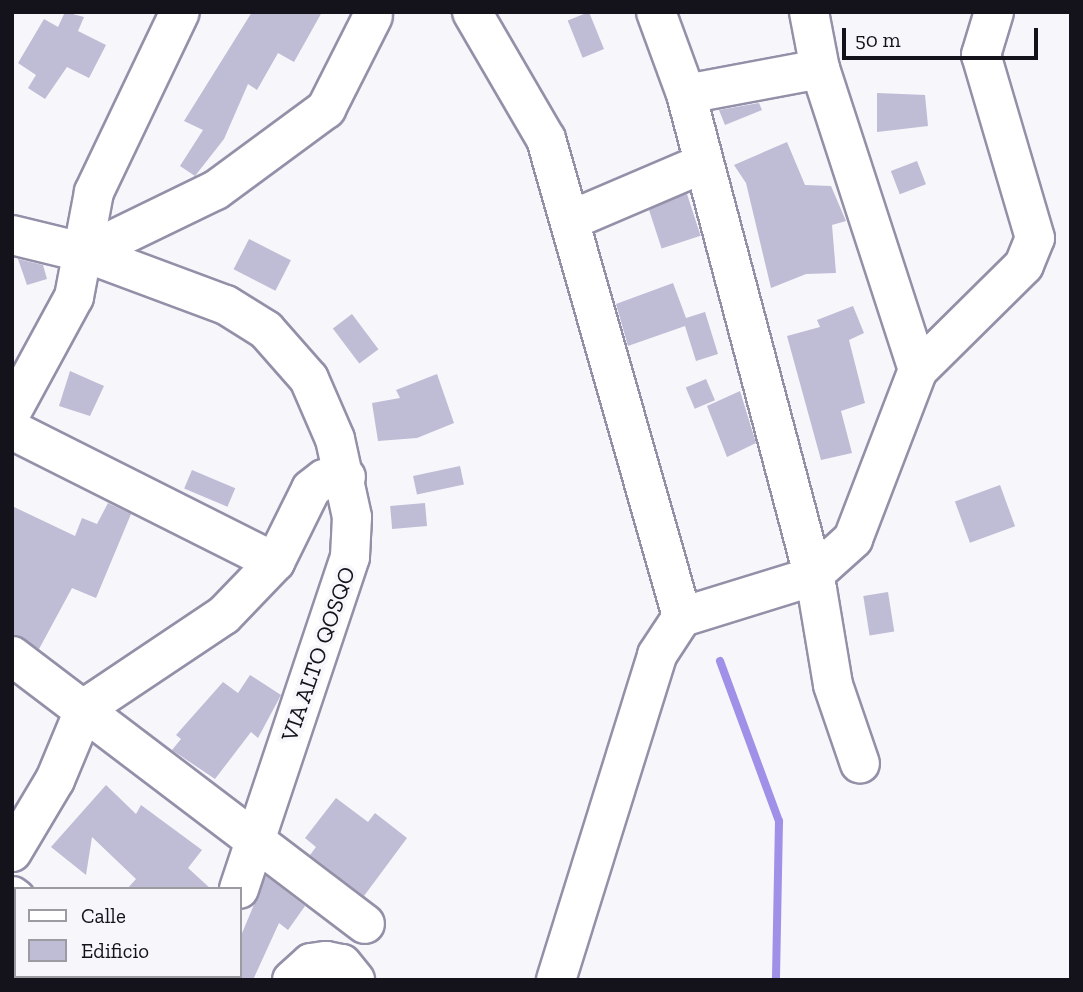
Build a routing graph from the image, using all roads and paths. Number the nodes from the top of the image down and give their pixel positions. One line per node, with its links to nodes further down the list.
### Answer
1 (180, 12): 12 (street)
2 (472, 12): 10 (street)
3 (656, 12): 8 (street)
4 (809, 12): 7 (street)
5 (994, 12): 13 (street)
6 (373, 16): 12 (street)
7 (820, 69): 8 (street); 13 (street)
8 (687, 94): 9 (street)
9 (702, 164): 10 (street); 18 (street)
10 (571, 220): 19 (street)
11 (12, 235): 12 (street, VIA ALTO QOSQO)
12 (86, 253): 14 (street); 16 (street, VIA ALTO QOSQO)
13 (918, 370): 18 (street)
14 (12, 411)
15 (12, 430): 17 (street)
16 (346, 477): 17 (street); 23 (street, VIA ALTO QOSQO)
17 (275, 562): 21 (street)
18 (811, 577): 19 (street); 22 (street)
19 (682, 617): 29 (street)
20 (12, 656): 21 (street)
21 (85, 708): 23 (street); 24 (street)
22 (860, 764)
23 (254, 836): 25 (street, VIA ALTO QOSQO); 26 (street)
24 (12, 852)
25 (240, 887)
26 (365, 924)
27 (292, 980): 28 (street)
28 (355, 980)
29 (556, 980)

